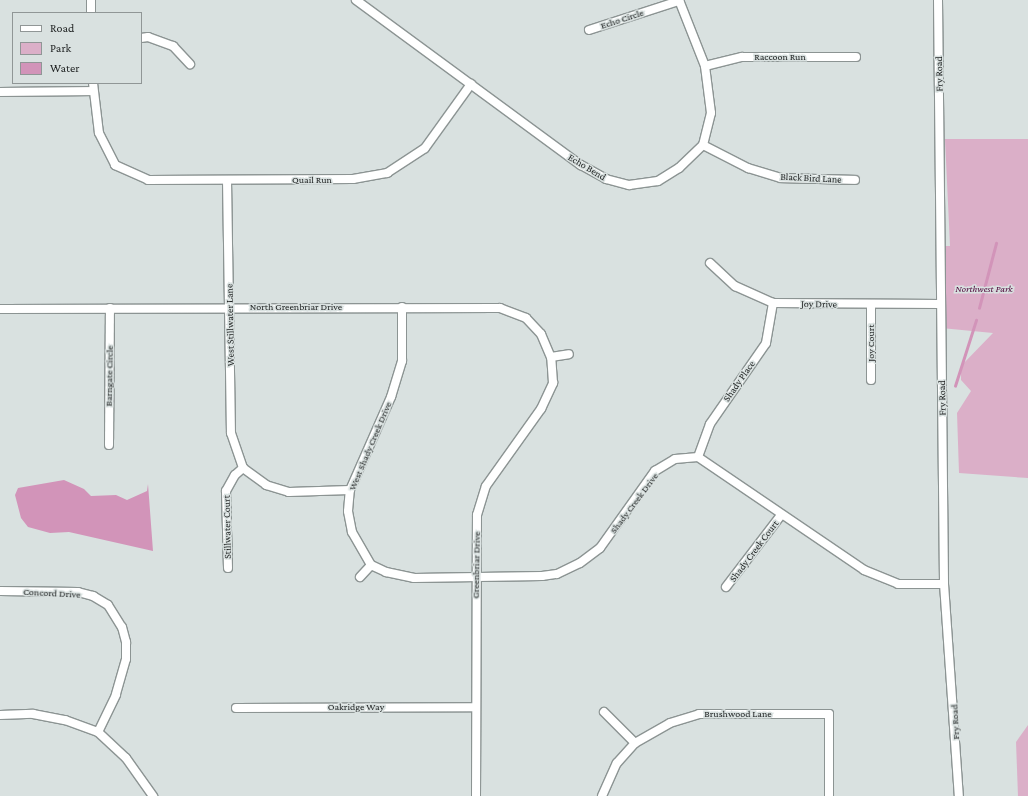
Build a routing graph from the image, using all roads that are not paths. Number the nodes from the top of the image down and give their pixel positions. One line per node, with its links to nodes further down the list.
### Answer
1 (90, 0): 5 (street)
2 (356, 0): 11 (street, Echo Bend)
3 (938, 0): 19 (street, Fry Road)
4 (679, 1): 6 (street, Echo Circle); 10 (street)
5 (91, 12)
6 (589, 30)
7 (142, 38): 9 (street)
8 (856, 57): 10 (street, Raccoon Run)
9 (190, 64)
10 (705, 66): 14 (street)
11 (471, 84): 14 (street, Echo Bend); 15 (street, Quail Run)
12 (93, 87): 13 (street); 15 (street, Quail Run)
13 (0, 92)
14 (703, 145): 16 (street, Black Bird Lane)
15 (227, 180): 21 (street, West Stillwater Lane)
16 (855, 180)
17 (710, 263): 18 (street, Joy Drive)
18 (773, 303): 20 (street, Joy Drive); 29 (street, Shady Place)
19 (941, 304): 20 (street, Joy Drive); 37 (street, Fry Road)
20 (871, 305): 27 (street, Joy Court)
21 (230, 307): 22 (street, North Greenbriar Drive); 23 (street, North Greenbriar Drive); 30 (street, West Stillwater Lane)
22 (402, 307): 26 (street, North Greenbriar Drive); 31 (street, West Shady Creek Drive)
23 (110, 308): 24 (street, North Greenbriar Drive); 28 (street, Barngate Circle)
24 (0, 309)
25 (569, 354): 26 (street)
26 (551, 357): 36 (street, Greenbriar Drive)
27 (871, 380)
28 (109, 445)
29 (698, 457): 32 (street); 36 (street, Shady Creek Drive)
30 (243, 468): 31 (street); 34 (street, Stillwater Court)
31 (350, 490): 33 (street, West Shady Creek Drive)
32 (781, 516): 37 (street); 38 (street, Shady Creek Court)
33 (371, 565): 35 (street); 36 (street, Shady Creek Drive)
34 (228, 568)
35 (360, 577)
36 (475, 578): 40 (street, Greenbriar Drive)
37 (944, 584): 50 (street, Fry Road)
38 (726, 588)
39 (0, 590): 44 (street, Concord Drive)
40 (475, 707): 41 (street, Oakridge Way); 47 (street, Greenbriar Drive)
41 (236, 708)
42 (604, 712): 45 (street)
43 (0, 715): 44 (street)
44 (98, 732): 46 (street)
45 (635, 743): 48 (street, Brushwood Lane); 49 (street, Brushwood Lane)
46 (153, 796)
47 (476, 796)
48 (602, 796)
49 (829, 796)
50 (959, 796)

